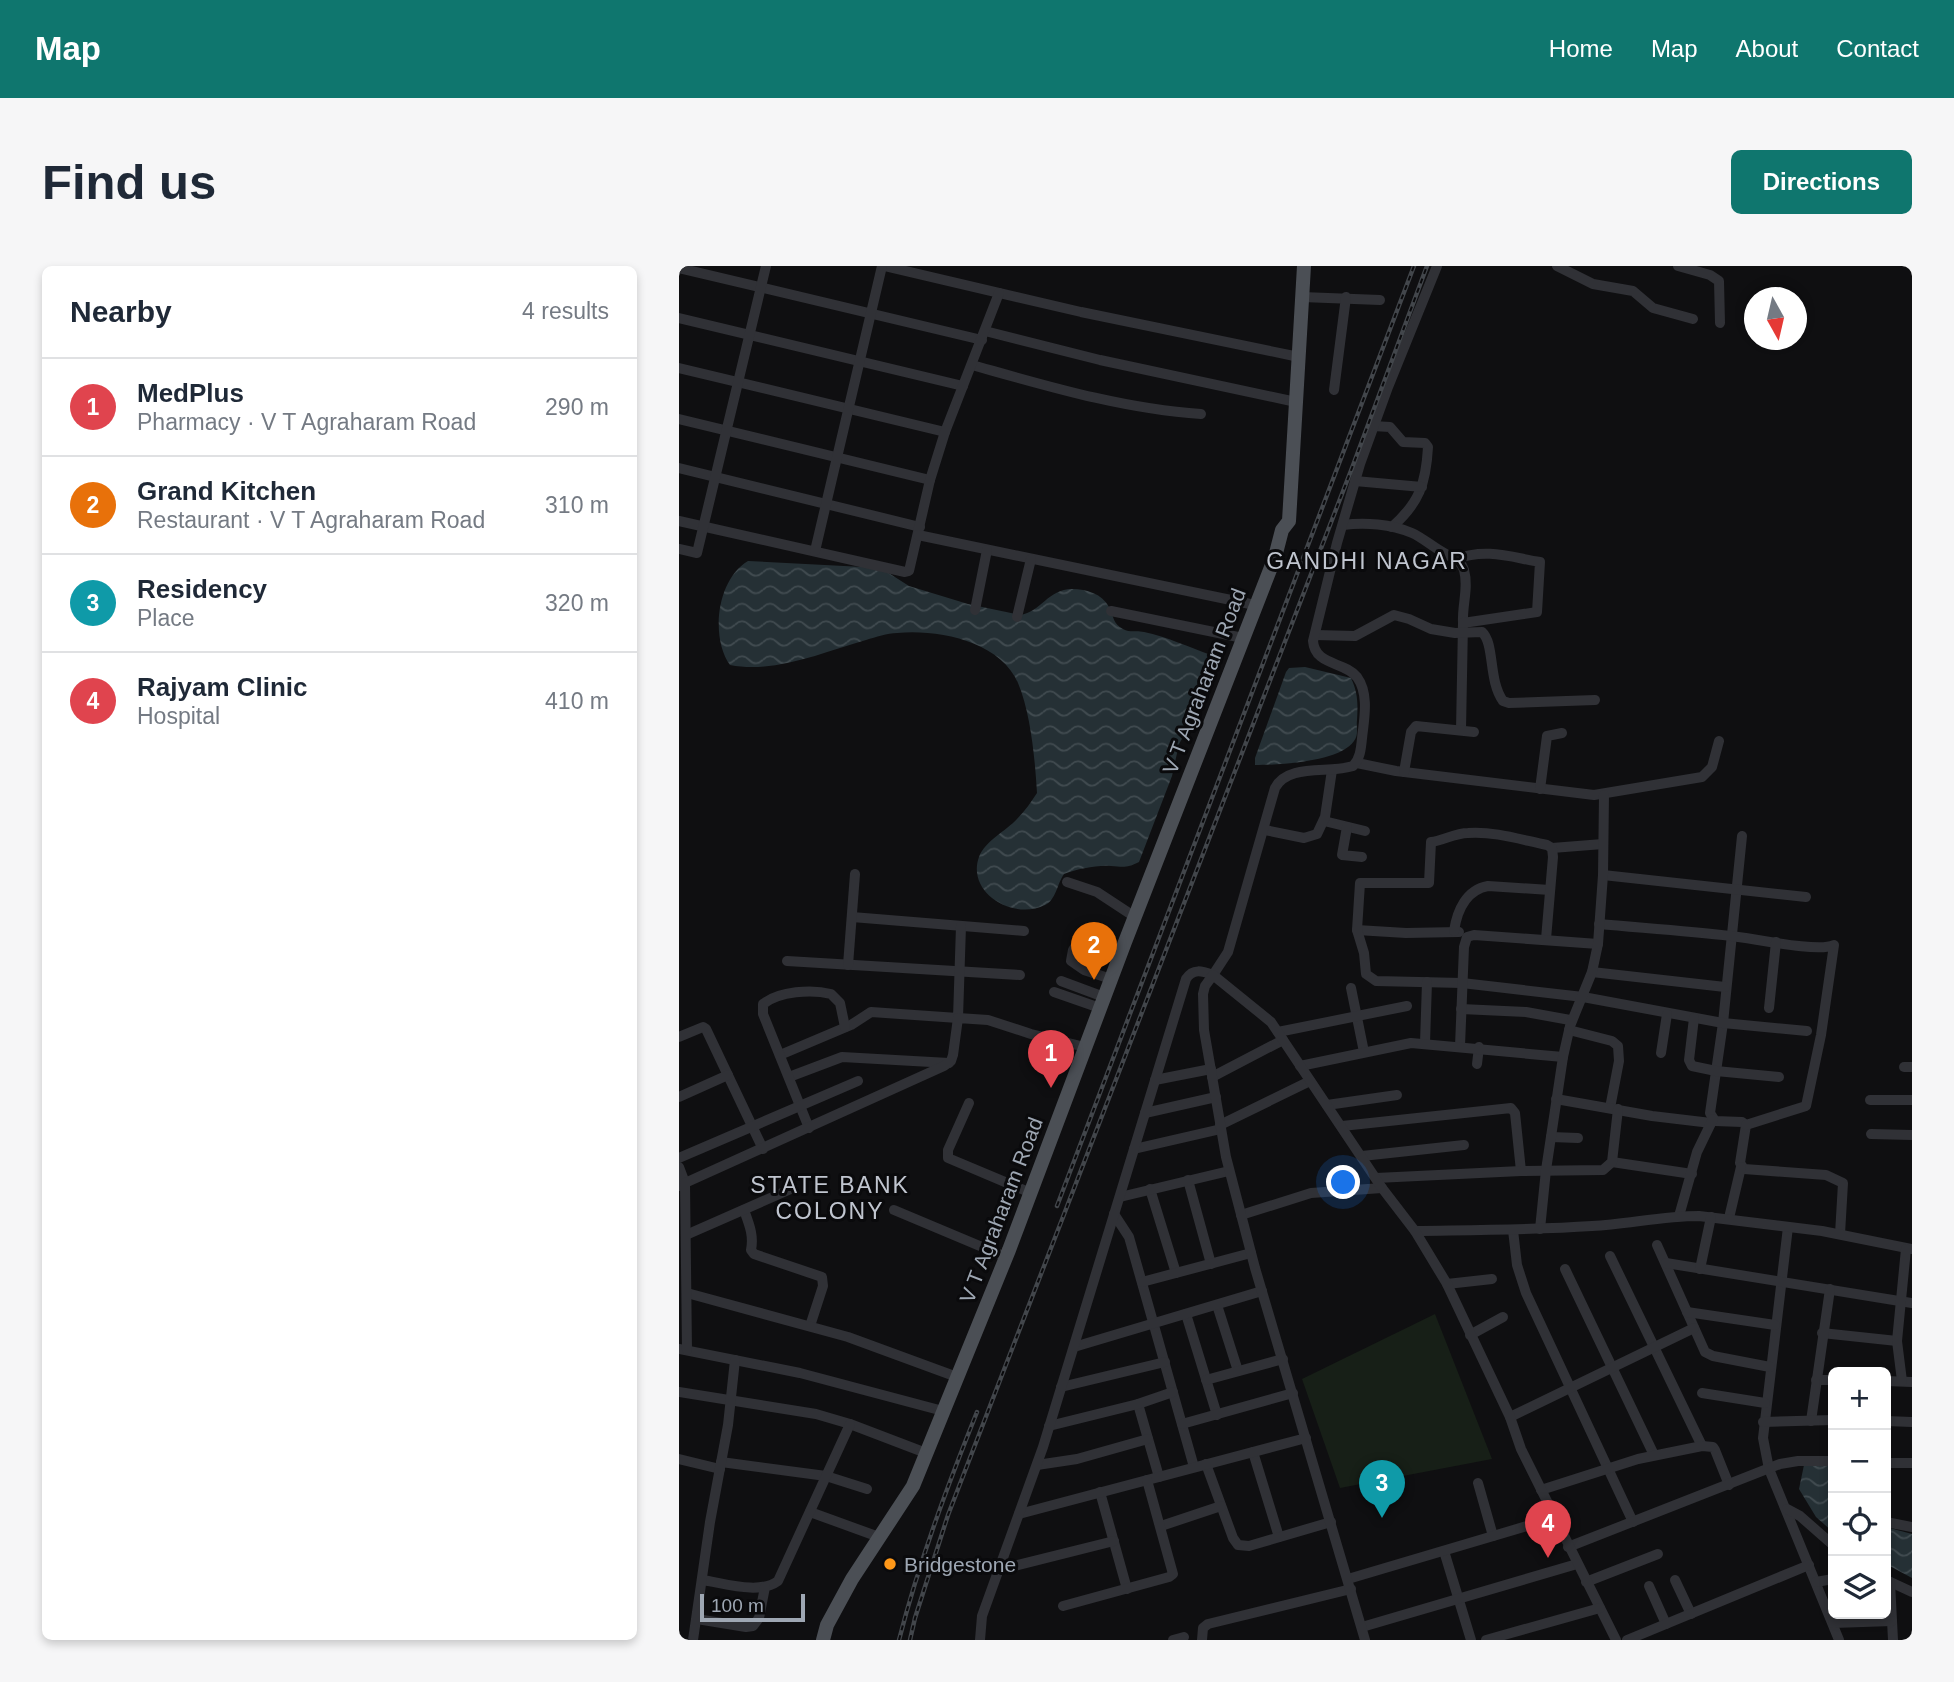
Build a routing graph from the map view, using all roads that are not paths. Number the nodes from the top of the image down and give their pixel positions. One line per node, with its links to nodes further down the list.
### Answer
1 (766, 266): 9 (street)
2 (883, 266): 10 (street); 14 (street)
3 (1295, 266): 20 (main road, V T Agraharam Road)
4 (1304, 266): 11 (main road, V T Agraharam Road)
5 (1437, 266): 31 (street)
6 (1557, 266): 16 (street)
7 (1678, 266): 17 (street)
8 (679, 268): 9 (street)
9 (760, 288): 14 (street); 18 (street)
10 (999, 293): 19 (street); 20 (street)
11 (1302, 297): 12 (street); 20 (main road, V T Agraharam Road)
12 (1346, 298): 13 (street); 26 (street)
13 (1380, 300)
14 (871, 314): 19 (street); 21 (street)
15 (679, 318): 18 (street)
16 (1693, 319)
17 (1720, 323)
18 (749, 335): 21 (street); 24 (street)
19 (983, 336): 22 (street); 27 (street)
20 (1294, 357): 27 (main road, V T Agraharam Road)
21 (859, 361): 25 (street); 28 (street)
22 (972, 365): 25 (street); 29 (street)
23 (679, 369): 24 (street)
24 (738, 382): 28 (street); 32 (street)
25 (963, 386): 33 (street)
26 (1334, 390)
27 (1292, 401): 51 (main road, V T Agraharam Road)
28 (848, 408): 33 (street); 34 (street)
29 (1201, 414)
30 (679, 419): 32 (street)
31 (1373, 426): 38 (street); 39 (street)
32 (726, 430): 34 (street); 36 (street)
33 (945, 432): 37 (street)
34 (835, 457): 37 (street); 40 (street)
35 (679, 468): 36 (street)
36 (714, 477): 40 (street); 43 (street)
37 (930, 480): 45 (street)
38 (1356, 481): 39 (street); 42 (street)
39 (1422, 487): 44 (street)
40 (824, 504): 45 (street); 48 (street)
41 (679, 521): 43 (street)
42 (1343, 525): 44 (street); 56 (street)
43 (703, 526): 46 (street); 48 (street)
44 (1392, 527): 50 (street)
45 (919, 531): 47 (street); 48 (street)
46 (679, 549)
47 (987, 550): 49 (street); 52 (street)
48 (814, 551)
49 (1031, 559): 51 (street); 54 (street)
50 (1456, 559): 55 (street); 55 (street)
51 (1255, 605): 58 (main road, V T Agraharam Road)
52 (975, 610)
53 (1111, 611): 58 (street)
54 (1017, 617)
55 (1463, 622): 57 (street)
56 (1315, 635): 57 (street); 64 (street)
57 (1462, 635): 59 (street); 60 (street)
58 (1243, 638): 84 (main road, V T Agraharam Road)
59 (1595, 700)
60 (1461, 730): 61 (street); 66 (street)
61 (1475, 732)
62 (1563, 733): 67 (street)
63 (1719, 741): 68 (street)
64 (1357, 763): 65 (street); 66 (street)
65 (1332, 770): 69 (street); 71 (street)
66 (1404, 772): 67 (street)
67 (1540, 789): 68 (street)
68 (1604, 795): 74 (street)
69 (1324, 821): 70 (street); 71 (street)
70 (1347, 827): 72 (street); 76 (street)
71 (1265, 830): 101 (street)
72 (1365, 831)
73 (1741, 836): 80 (street)
74 (1603, 844): 75 (street); 78 (street)
75 (1552, 848): 81 (street); 87 (street)
76 (1362, 857)
77 (855, 874): 83 (street)
78 (1603, 875): 80 (street); 85 (street)
79 (1067, 882): 84 (street)
80 (1737, 889): 82 (street); 90 (street)
81 (1550, 890): 89 (street); 92 (street)
82 (1806, 897)
83 (852, 916): 86 (street); 97 (street)
84 (1135, 917): 95 (main road, V T Agraharam Road)
85 (1599, 925): 90 (street); 94 (street)
86 (961, 926): 88 (street); 98 (street)
87 (1357, 930): 89 (street); 104 (street)
88 (1024, 931)
89 (1454, 931): 91 (street)
90 (1731, 936): 93 (street); 106 (street)
91 (1467, 937): 92 (street); 105 (street)
92 (1546, 939): 94 (street)
93 (1776, 942): 112 (street); 156 (street)
94 (1598, 944): 99 (street)
95 (1120, 954): 102 (main road, V T Agraharam Road); 102 (street)
96 (787, 961): 97 (street)
97 (848, 965): 98 (street)
98 (960, 972): 100 (street); 116 (street)
99 (1592, 972): 106 (street); 109 (street)
100 (1020, 975)
101 (1213, 975): 122 (street); 136 (street); 140 (street)
102 (1111, 979): 110 (main road, V T Agraharam Road)
103 (1061, 981): 110 (street)
104 (1427, 982): 105 (street); 124 (street)
105 (1462, 983): 109 (street); 113 (street)
106 (1725, 987): 118 (street)
107 (1351, 988): 115 (street)
108 (1054, 992): 110 (street)
109 (1583, 997): 114 (street); 119 (street)
110 (1102, 1002): 126 (main road, V T Agraharam Road)
111 (1407, 1006): 115 (street)
112 (1769, 1008)
113 (1461, 1009): 119 (street); 125 (street)
114 (1667, 1014): 117 (street); 129 (street)
115 (1356, 1015): 122 (street); 128 (street)
116 (958, 1018): 120 (street); 126 (street); 132 (street)
117 (1694, 1018): 118 (street); 135 (street)
118 (1723, 1023): 121 (street); 135 (street)
119 (1569, 1025): 131 (street); 152 (street)
120 (845, 1027): 130 (street); 130 (street)
121 (1807, 1031)
122 (1281, 1036): 134 (street); 136 (street)
123 (679, 1037): 137 (street)
124 (1426, 1043): 125 (street); 128 (street)
125 (1460, 1046): 127 (street)
126 (1086, 1047): 181 (main road, V T Agraharam Road)
127 (1479, 1047): 131 (street); 133 (street)
128 (1364, 1052): 134 (street)
129 (1661, 1053)
130 (780, 1055): 138 (street)
131 (1563, 1057): 146 (street)
132 (949, 1063): 138 (street); 159 (street)
133 (1477, 1064)
134 (1300, 1066): 142 (street)
135 (1716, 1071): 139 (street); 154 (street)
136 (1212, 1073): 140 (street); 145 (street)
137 (729, 1075): 144 (street); 155 (street)
138 (789, 1077): 150 (street)
139 (1779, 1077)
140 (1155, 1080): 153 (street)
141 (858, 1081): 150 (street)
142 (1310, 1081): 151 (street); 158 (street)
143 (1397, 1095): 151 (street)
144 (679, 1097)
145 (1216, 1097): 153 (street); 158 (street)
146 (1556, 1099): 152 (street); 162 (street)
147 (1870, 1100): 148 (street)
148 (1912, 1100)
149 (969, 1103): 181 (street)
150 (800, 1105): 155 (street); 159 (street)
151 (1327, 1105): 157 (street)
152 (1614, 1109): 154 (street); 169 (street)
153 (1145, 1113): 166 (street)
154 (1712, 1121): 156 (street); 175 (street)
155 (752, 1125): 165 (street); 168 (street)
156 (1746, 1125): 171 (street)
157 (1342, 1126): 167 (street); 174 (street)
158 (1221, 1127): 166 (street); 173 (street)
159 (809, 1128): 165 (street)
160 (1871, 1134): 161 (street)
161 (1912, 1135)
162 (1551, 1137): 163 (street); 172 (street)
163 (1578, 1138)
164 (1465, 1145): 167 (street)
165 (763, 1149): 178 (street)
166 (1134, 1149): 182 (street)
167 (1362, 1156): 177 (street)
168 (679, 1158)
169 (1612, 1162): 172 (street); 175 (street)
170 (679, 1167): 178 (street)
171 (1741, 1167): 189 (street); 194 (street)
172 (1546, 1170): 174 (street); 191 (street)
173 (1229, 1171): 176 (street); 186 (street)
174 (1521, 1171): 177 (street)
175 (1692, 1174): 187 (street)
176 (1188, 1181): 180 (street); 201 (street)
177 (1379, 1183): 186 (street); 193 (street)
178 (682, 1184): 195 (street)
179 (793, 1188): 183 (street)
180 (1150, 1189): 182 (street); 205 (street)
181 (1031, 1193): 200 (main road, V T Agraharam Road)
182 (1120, 1197): 185 (street)
183 (744, 1210): 195 (street); 220 (street)
184 (894, 1210): 200 (street)
185 (1114, 1214): 208 (street); 225 (street)
186 (1241, 1215): 198 (street)
187 (1679, 1216): 188 (street); 191 (street)
188 (1711, 1217): 189 (street); 204 (street)
189 (1729, 1219): 190 (street)
190 (1788, 1227): 194 (street); 207 (street)
191 (1540, 1229): 192 (street)
192 (1513, 1230): 193 (street); 240 (street)
193 (1415, 1231): 209 (street)
194 (1840, 1234): 197 (street)
195 (686, 1235): 212 (street)
196 (1657, 1245): 202 (street)
197 (1909, 1249): 213 (street)
198 (1251, 1253): 201 (street); 211 (street)
199 (1610, 1256): 226 (street)
200 (1006, 1257): 234 (main road, V T Agraharam Road)
201 (1211, 1264): 205 (street)
202 (1666, 1264): 204 (street); 215 (street)
203 (1565, 1269): 231 (street)
204 (1700, 1269): 207 (street)
205 (1177, 1273): 208 (street)
206 (1492, 1279): 209 (street)
207 (1780, 1281): 210 (street); 219 (street)
208 (1142, 1282): 218 (street)
209 (1447, 1284): 223 (street)
210 (1830, 1289): 213 (street); 222 (street)
211 (1262, 1291): 214 (street); 228 (street)
212 (687, 1293): 220 (street); 227 (street)
213 (1907, 1302): 224 (street)
214 (1217, 1305): 216 (street); 233 (street)
215 (1687, 1312): 219 (street); 221 (street)
216 (1186, 1314): 218 (street); 235 (street)
217 (1503, 1317): 223 (street)
218 (1155, 1324): 225 (street); 230 (street)
219 (1775, 1325): 232 (street)
220 (810, 1326): 234 (street)
221 (1694, 1328): 226 (street); 232 (street)
222 (1822, 1333): 224 (street); 236 (street)
223 (1470, 1335): 250 (street)
224 (1897, 1341): 238 (street)
225 (1074, 1347): 239 (street)
226 (1655, 1348): 231 (street); 261 (street)
227 (683, 1350): 229 (street)
228 (1283, 1359): 233 (street); 244 (street)
229 (735, 1360): 245 (street); 248 (street)
230 (1165, 1362): 239 (street); 242 (street)
231 (1613, 1367): 240 (street); 264 (street)
232 (1770, 1367): 246 (street)
233 (1238, 1371): 235 (street)
234 (957, 1377): 248 (main road, V T Agraharam Road)
235 (1206, 1380): 249 (street)
236 (1816, 1380): 237 (street); 252 (street)
237 (1828, 1380)
238 (1907, 1381)
239 (1061, 1387): 258 (street)
240 (1571, 1387): 250 (street); 273 (street)
241 (679, 1392): 245 (street)
242 (1173, 1392): 247 (street); 257 (street)
243 (1702, 1393): 246 (street)
244 (1293, 1394): 249 (street); 259 (street)
245 (730, 1400): 256 (street); 270 (street)
246 (1765, 1403): 253 (street)
247 (1138, 1404): 258 (street); 260 (street)
248 (943, 1411): 263 (main road, V T Agraharam Road)
249 (1217, 1415): 257 (street)
250 (1510, 1417): 280 (street)
251 (1828, 1420): 252 (street)
252 (1811, 1421): 253 (street)
253 (1763, 1422): 274 (street)
254 (1891, 1422): 255 (street)
255 (1912, 1422)
256 (850, 1424): 263 (street); 275 (street)
257 (1182, 1424): 272 (street)
258 (1049, 1426): 271 (street)
259 (1306, 1437): 262 (street); 287 (street)
260 (1148, 1439): 271 (street); 276 (street)
261 (1702, 1446): 264 (street); 278 (street)
262 (1252, 1452): 269 (street); 294 (street)
263 (926, 1453): 293 (main road, V T Agraharam Road)
264 (1654, 1455): 273 (street)
265 (679, 1459): 270 (street)
266 (1828, 1461): 274 (street)
267 (1891, 1463): 268 (street)
268 (1912, 1463)
269 (1206, 1464): 272 (street); 282 (street)
270 (720, 1465): 275 (street); 304 (street)
271 (1037, 1465): 285 (street)
272 (1194, 1467): 276 (street)
273 (1608, 1468): 280 (street); 288 (street)
274 (1769, 1469): 278 (street); 283 (street)
275 (826, 1476): 279 (street); 284 (street)
276 (1153, 1478): 281 (street); 290 (street)
277 (1478, 1483): 292 (street)
278 (1729, 1485): 288 (street)
279 (867, 1489)
280 (1541, 1490): 286 (street)
281 (1100, 1492): 285 (street); 295 (street)
282 (1221, 1506): 290 (street); 294 (street)
283 (1787, 1509): 296 (street); 301 (street)
284 (810, 1512): 293 (street); 312 (street)
285 (1019, 1514): 302 (street)
286 (1554, 1518): 292 (street); 297 (street)
287 (1331, 1521): 294 (street); 310 (street)
288 (1633, 1522): 297 (street)
289 (1891, 1523): 291 (street)
290 (1161, 1526): 313 (street)
291 (1912, 1527)
292 (1493, 1536): 298 (street)
293 (879, 1537): 303 (main road, V T Agraharam Road)
294 (1279, 1537)
295 (1114, 1541): 302 (street); 313 (street)
296 (1828, 1541)
297 (1568, 1547): 300 (street)
298 (1444, 1551): 310 (street); 315 (street)
299 (1658, 1554): 307 (street)
300 (1577, 1564): 307 (street); 315 (street)
301 (1809, 1565): 308 (street); 319 (street)
302 (998, 1570): 329 (street)
303 (852, 1579): 326 (main road); 327 (main road); 328 (main road)
304 (702, 1580): 312 (street); 320 (street)
305 (1675, 1580): 319 (street)
306 (1828, 1580): 308 (street)
307 (1586, 1582): 317 (street)
308 (1816, 1582): 322 (street)
309 (1891, 1582): 314 (street)
310 (1349, 1584): 324 (street); 330 (street)
311 (1649, 1586): 323 (street)
312 (765, 1587): 320 (street)
313 (1128, 1588): 316 (street)
314 (1912, 1592)
315 (1458, 1597): 324 (street); 332 (street)
316 (1063, 1606)
317 (1600, 1608): 333 (street); 334 (street)
318 (1891, 1611): 321 (street)
319 (1691, 1614): 323 (street)
320 (697, 1619): 325 (street)
321 (1892, 1621): 322 (street); 337 (street)
322 (1833, 1623): 336 (street)
323 (1666, 1624): 335 (street)
324 (1362, 1627): 331 (street)
325 (693, 1640)
326 (815, 1640)
327 (823, 1640)
328 (831, 1640)
329 (980, 1640)
330 (1202, 1640)
331 (1365, 1640)
332 (1471, 1640)
333 (1486, 1640)
334 (1616, 1640)
335 (1627, 1640)
336 (1839, 1640)
337 (1893, 1640)

